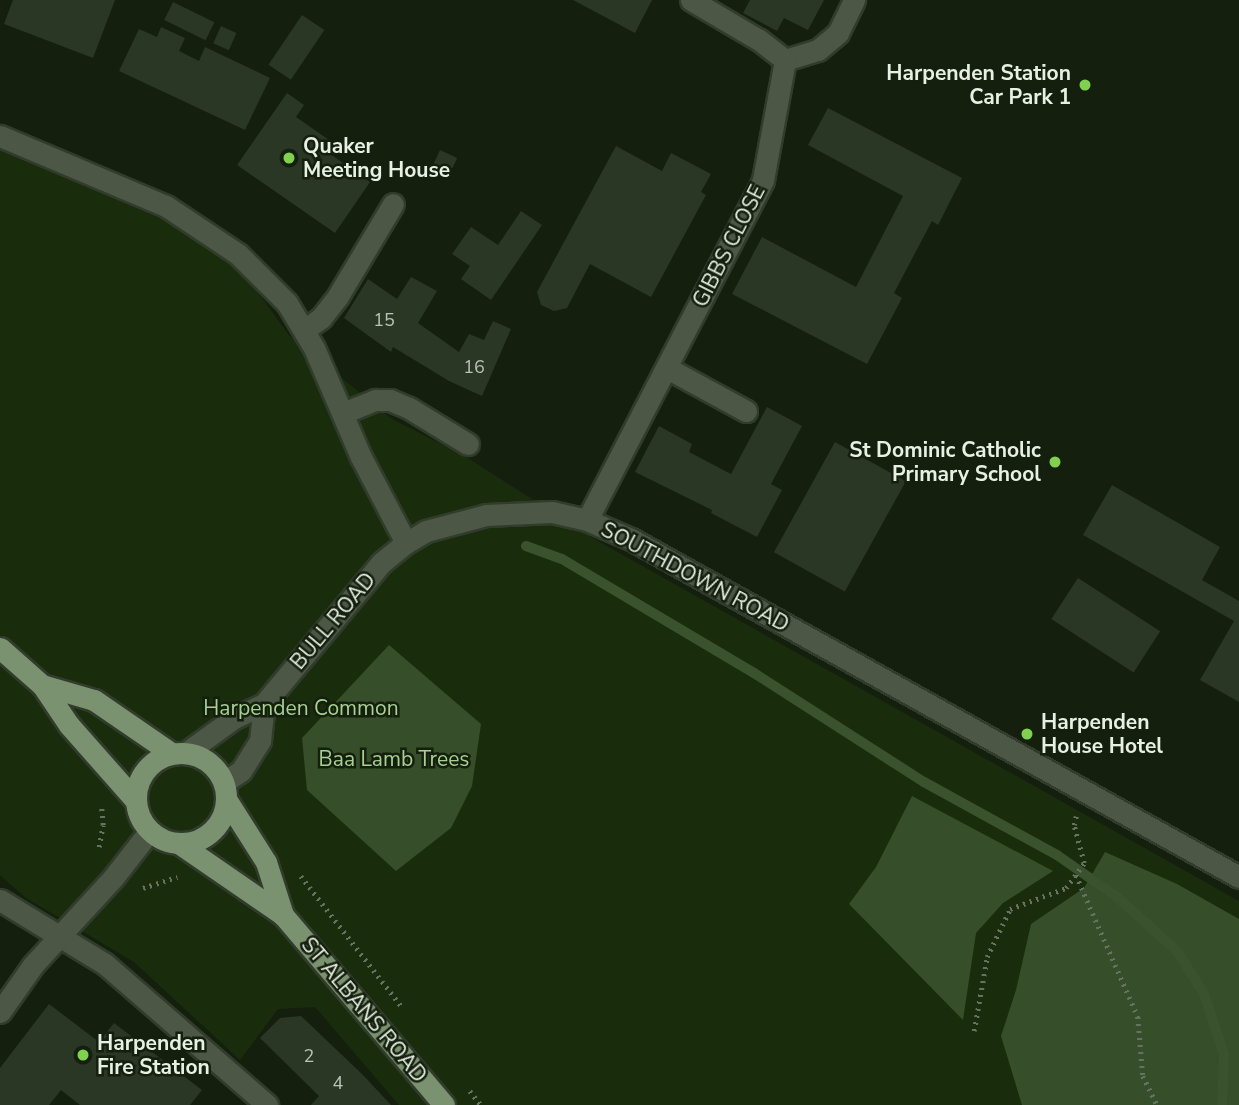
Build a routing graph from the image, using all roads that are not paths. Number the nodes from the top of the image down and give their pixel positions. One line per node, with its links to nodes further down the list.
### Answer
1 (691, 0): 3 (street)
2 (853, 0): 3 (street)
3 (785, 60): 7 (street, GIBBS CLOSE)
4 (0, 136): 6 (street)
5 (393, 204): 6 (street)
6 (304, 330): 9 (street)
7 (667, 368): 8 (street); 11 (street, GIBBS CLOSE)
8 (746, 411)
9 (343, 413): 10 (street); 12 (street)
10 (468, 444)
11 (587, 520): 12 (street, SOUTHDOWN ROAD); 21 (street, SOUTHDOWN ROAD)
12 (406, 543): 15 (street, BULL ROAD)
13 (0, 648): 14 (main road, ST ALBANS ROAD)
14 (42, 685): 16 (main road, ST ALBANS ROAD); 18 (main road, ST ALBANS ROAD)
15 (264, 704): 16 (street, BULL ROAD); 17 (street)
16 (179, 752): 17 (main road, ST ALBANS ROAD); 18 (main road)
17 (225, 791): 20 (main road); 23 (main road, ST ALBANS ROAD)
18 (136, 801): 19 (main road, ST ALBANS ROAD)
19 (149, 832): 20 (main road, ST ALBANS ROAD); 24 (street)
20 (180, 844): 23 (main road, ST ALBANS ROAD)
21 (1239, 877)
22 (0, 900): 24 (street)
23 (283, 915): 27 (main road, ST ALBANS ROAD)
24 (60, 937): 25 (street); 26 (street)
25 (0, 1012)
26 (267, 1105)
27 (444, 1105)

